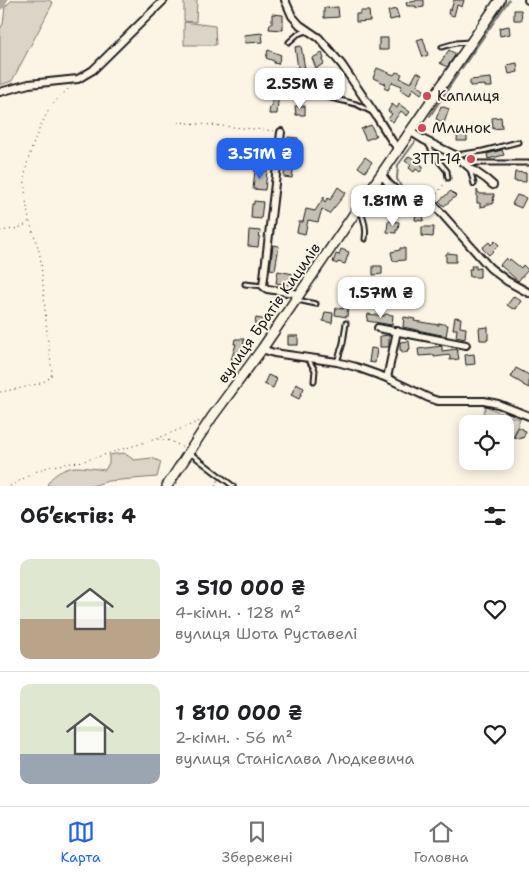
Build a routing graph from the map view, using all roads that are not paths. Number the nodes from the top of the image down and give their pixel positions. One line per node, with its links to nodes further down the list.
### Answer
1 (164, 0): 8 (street)
2 (285, 0): 4 (street)
3 (500, 0): 6 (street, вулиця Братів Кицилів)
4 (307, 31): 5 (lane); 10 (street)
5 (289, 42)
6 (472, 42): 7 (lane); 12 (street, вулиця Братів Кицилів)
7 (442, 47)
8 (0, 92)
9 (285, 95): 10 (lane)
10 (374, 113): 15 (street)
11 (281, 132): 27 (street)
12 (410, 132): 13 (street); 15 (street, вулиця Братів Кицилів)
13 (426, 142): 16 (street); 21 (lane)
14 (518, 142): 16 (lane)
15 (399, 150): 20 (street, вулиця Братів Кицилів)
16 (455, 155): 17 (street)
17 (464, 163): 18 (lane); 19 (street)
18 (529, 164)
19 (470, 168): 22 (lane); 23 (street)
20 (382, 175): 24 (street, вулиця Братів Кицилів); 28 (street)
21 (448, 178)
22 (474, 184)
23 (493, 185)
24 (359, 208): 25 (lane); 29 (street, вулиця Братів Кицилів)
25 (365, 239)
26 (244, 284): 27 (lane)
27 (263, 286): 29 (street)
28 (529, 293)
29 (297, 298): 30 (lane); 35 (street, вулиця Братів Кицилів)
30 (316, 304)
31 (346, 323): 37 (lane)
32 (378, 328): 33 (street)
33 (397, 331): 34 (street); 38 (street)
34 (466, 345)
35 (262, 349): 36 (street); 41 (street, вулиця Братів Кицилів)
36 (308, 358): 37 (street); 39 (lane)
37 (337, 362): 38 (street)
38 (387, 378): 40 (street)
39 (314, 381)
40 (529, 416)
41 (189, 452): 42 (street, вулиця Братів Кицилів); 43 (lane)
42 (167, 486)
43 (233, 486)

